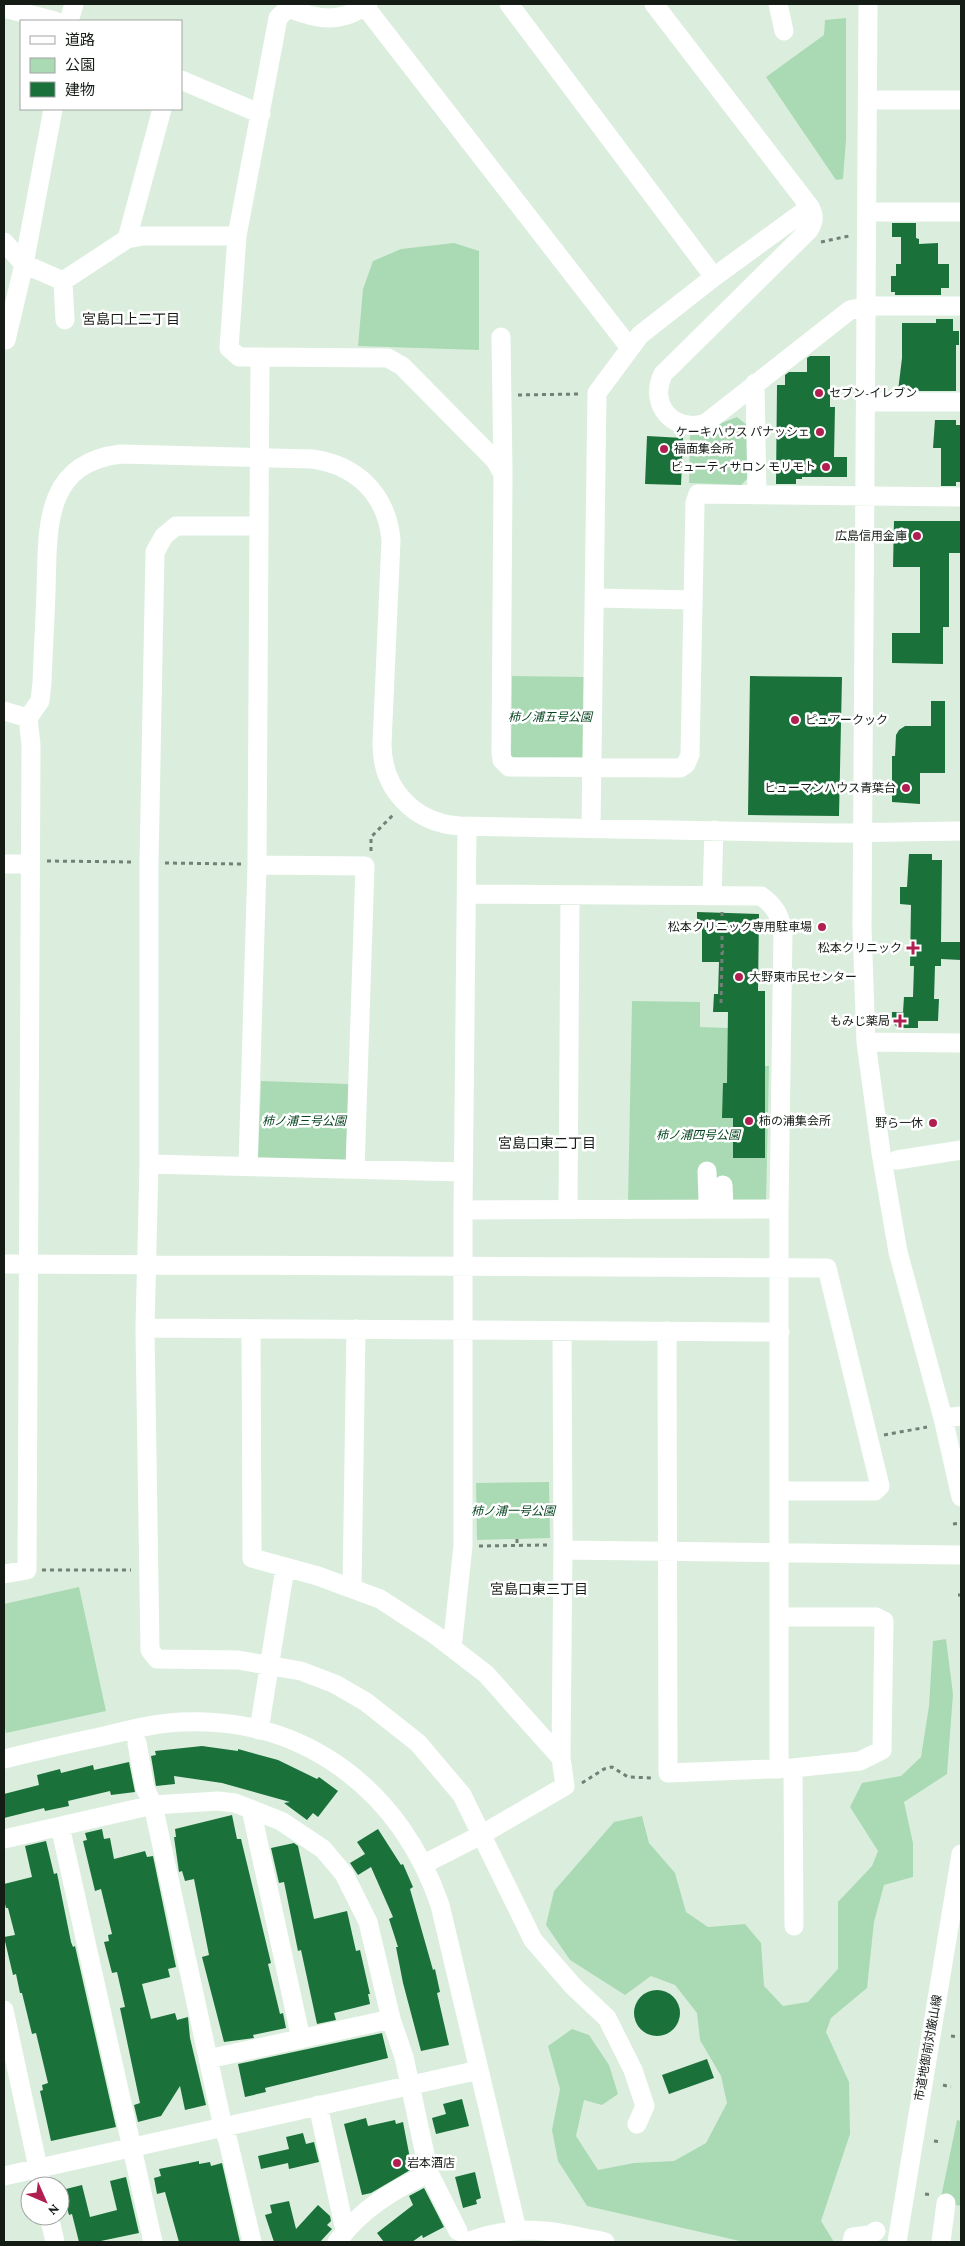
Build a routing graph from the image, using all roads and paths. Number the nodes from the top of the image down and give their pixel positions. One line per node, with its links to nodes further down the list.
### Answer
1 (74, 4): 10 (street)
2 (365, 4): 8 (street); 34 (street)
3 (508, 4): 27 (street)
4 (654, 4): 18 (street)
5 (778, 4): 11 (street)
6 (868, 4): 13 (street)
7 (4, 8): 9 (street)
8 (278, 8): 17 (street)
9 (51, 20)
10 (69, 20)
11 (784, 31)
12 (182, 80): 17 (street)
13 (868, 100): 14 (street); 19 (street)
14 (961, 100)
15 (53, 110): 26 (street)
16 (162, 110): 23 (street)
17 (261, 114): 21 (street)
18 (810, 207): 27 (street); 36 (street)
19 (867, 212): 20 (street); 29 (street)
20 (961, 212)
21 (237, 236): 23 (street); 35 (street)
22 (849, 236): 25 (path)
23 (128, 240): 28 (street)
24 (4, 242): 26 (street)
25 (817, 244)
26 (24, 264): 28 (street); 33 (street)
27 (714, 277): 34 (street)
28 (63, 282): 31 (street)
29 (867, 306): 30 (street); 36 (street); 39 (street)
30 (961, 306)
31 (65, 320)
32 (501, 337): 42 (street)
33 (6, 340)
34 (630, 348): 47 (street)
35 (260, 357): 41 (street); 42 (street)
36 (755, 383): 43 (street)
37 (579, 394): 38 (path)
38 (512, 395)
39 (867, 402): 40 (street); 44 (street)
40 (961, 402)
41 (260, 458): 46 (street); 50 (street); 53 (street)
42 (503, 474): 51 (street)
43 (757, 495): 44 (street); 48 (street)
44 (866, 496): 45 (street); 57 (street)
45 (961, 497)
46 (259, 526): 64 (street); 74 (street)
47 (594, 598): 48 (street); 51 (street)
48 (693, 600): 51 (street)
49 (4, 711): 50 (street)
50 (28, 718): 59 (street)
51 (592, 766): 54 (street)
52 (390, 818): 58 (path)
53 (467, 826): 54 (street); 65 (street)
54 (591, 828): 55 (street)
55 (714, 830): 57 (street); 67 (street)
56 (961, 831): 57 (street)
57 (863, 832): 70 (street)
58 (371, 851)
59 (37, 862): 60 (path); 61 (street); 85 (street)
60 (130, 862)
61 (4, 864)
62 (170, 864): 63 (path)
63 (227, 864)
64 (257, 865): 75 (street); 76 (street)
65 (467, 894): 66 (street); 78 (street)
66 (570, 894): 67 (street); 80 (street)
67 (712, 896): 82 (street)
68 (722, 918): 69 (path)
69 (721, 1003)
70 (866, 1042): 71 (street); 96 (street)
71 (961, 1043)
72 (961, 1150): 73 (street)
73 (897, 1160)
74 (149, 1164): 75 (street); 86 (street)
75 (248, 1166): 76 (street)
76 (355, 1169): 78 (street)
77 (707, 1171): 81 (street)
78 (464, 1172): 83 (street)
79 (722, 1185): 81 (street)
80 (568, 1209): 81 (street); 83 (street)
81 (717, 1209): 82 (street)
82 (779, 1209): 88 (street)
83 (463, 1210): 87 (street)
84 (4, 1264): 85 (street)
85 (28, 1264): 86 (street); 110 (street)
86 (147, 1265): 87 (street); 89 (street)
87 (462, 1267): 88 (street); 92 (street)
88 (780, 1268): 95 (street); 97 (street)
89 (145, 1328): 91 (street); 111 (street)
90 (356, 1329): 91 (street); 92 (street); 113 (street)
91 (251, 1330): 109 (street)
92 (462, 1330): 93 (street); 103 (street)
93 (562, 1331): 94 (street); 105 (street)
94 (667, 1331): 95 (street); 106 (street)
95 (780, 1332): 98 (street)
96 (945, 1420): 97 (path); 99 (street)
97 (869, 1439): 98 (street)
98 (779, 1491): 107 (street)
99 (961, 1497)
100 (961, 1523): 101 (path)
101 (952, 1524)
102 (517, 1539): 104 (path)
103 (463, 1546): 104 (path); 115 (street)
104 (517, 1546): 105 (path)
105 (563, 1548): 106 (street); 119 (street)
106 (667, 1550): 107 (street); 121 (street)
107 (779, 1553): 108 (street); 114 (street)
108 (961, 1555)
109 (285, 1568): 113 (street); 116 (street)
110 (27, 1570): 111 (path); 112 (street)
111 (148, 1570): 116 (street)
112 (4, 1574)
113 (352, 1588): 115 (street)
114 (779, 1617): 121 (street); 121 (street)
115 (452, 1648): 119 (street)
116 (269, 1664): 117 (street); 127 (street)
117 (259, 1730): 120 (street); 130 (street)
118 (137, 1743): 124 (street)
119 (560, 1758): 123 (street)
120 (4, 1759)
121 (786, 1769): 131 (street)
122 (657, 1778): 123 (path)
123 (565, 1786): 127 (street)
124 (152, 1805): 125 (street); 126 (street); 137 (street)
125 (251, 1809): 133 (street); 136 (street)
126 (60, 1826): 128 (street); 147 (street)
127 (481, 1835): 130 (street); 143 (street)
128 (4, 1839)
129 (961, 1854): 164 (street, 市道地御前対厳山線)
130 (424, 1864): 138 (street)
131 (794, 1926)
132 (4, 2010): 151 (street)
133 (391, 2019): 136 (street); 139 (street)
134 (951, 2036): 135 (path)
135 (959, 2037)
136 (301, 2039): 137 (street)
137 (208, 2060): 144 (street)
138 (479, 2070): 139 (street); 155 (street)
139 (410, 2085): 142 (street); 148 (street)
140 (943, 2085): 141 (path)
141 (951, 2087)
142 (318, 2106): 144 (street); 157 (street)
143 (637, 2124)
144 (223, 2127): 147 (street); 161 (street)
145 (934, 2141): 146 (path)
146 (942, 2142)
147 (131, 2147): 152 (street); 160 (street)
148 (429, 2173): 157 (street); 158 (street)
149 (4, 2176): 150 (street)
150 (20, 2176)
151 (40, 2176)
152 (43, 2176)
153 (946, 2203): 165 (street)
154 (51, 2226): 159 (street)
155 (517, 2230): 158 (street); 162 (street)
156 (876, 2231): 163 (street)
157 (341, 2236)
158 (463, 2236)
159 (55, 2242)
160 (153, 2242)
161 (252, 2242)
162 (605, 2242)
163 (852, 2242)
164 (897, 2242)
165 (941, 2242)

